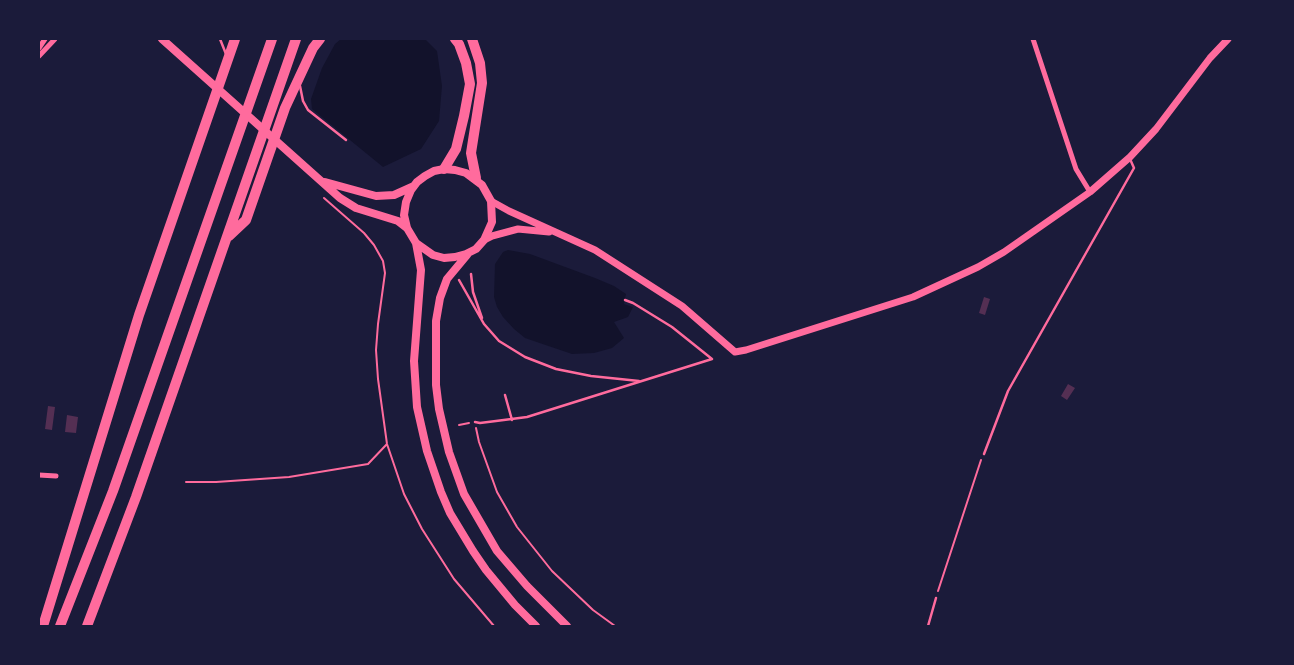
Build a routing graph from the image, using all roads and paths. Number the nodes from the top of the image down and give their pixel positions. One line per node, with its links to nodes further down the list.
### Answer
1 (45, 39): 14 (street)
2 (55, 39): 16 (street)
3 (162, 39): 15 (main road)
4 (170, 39): 15 (main road)
5 (220, 39): 17 (lane)
6 (235, 39): 17 (highway)
7 (272, 39): 50 (highway)
8 (296, 39): 30 (highway)
9 (320, 39): 18 (highway)
10 (455, 39): 21 (highway)
11 (472, 39): 22 (highway)
12 (1033, 39): 25 (street)
13 (1228, 39): 20 (street)
14 (39, 48)
15 (175, 50): 23 (main road)
16 (39, 56)
17 (227, 60): 49 (highway)
18 (298, 77): 19 (lane); 30 (highway)
19 (346, 140)
20 (1130, 157): 25 (street); 44 (lane)
21 (444, 169): 22 (main road); 24 (main road)
22 (476, 178): 27 (main road)
23 (321, 181): 24 (main road); 28 (main road)
24 (414, 186): 28 (main road)
25 (1090, 192): 29 (street)
26 (323, 197): 43 (path)
27 (491, 201): 29 (street); 31 (main road)
28 (407, 228): 32 (main road)
29 (558, 233): 31 (street)
30 (228, 236): 51 (highway)
31 (484, 240): 33 (main road)
32 (416, 243): 33 (main road); 53 (main road)
33 (470, 252): 54 (main road)
34 (471, 274): 37 (lane)
35 (459, 280): 37 (lane)
36 (625, 300): 38 (lane)
37 (484, 324): 38 (lane)
38 (640, 381): 40 (lane)
39 (504, 395): 40 (lane)
40 (512, 420): 41 (lane)
41 (475, 422): 42 (path); 55 (path)
42 (459, 425)
43 (387, 444): 47 (path); 52 (path)
44 (984, 454): 48 (path)
45 (39, 475): 46 (street)
46 (56, 476)
47 (186, 482)
48 (936, 598): 56 (lane)
49 (42, 626)
50 (60, 626)
51 (87, 626)
52 (494, 626)
53 (536, 626)
54 (567, 626)
55 (615, 626)
56 (928, 626)

